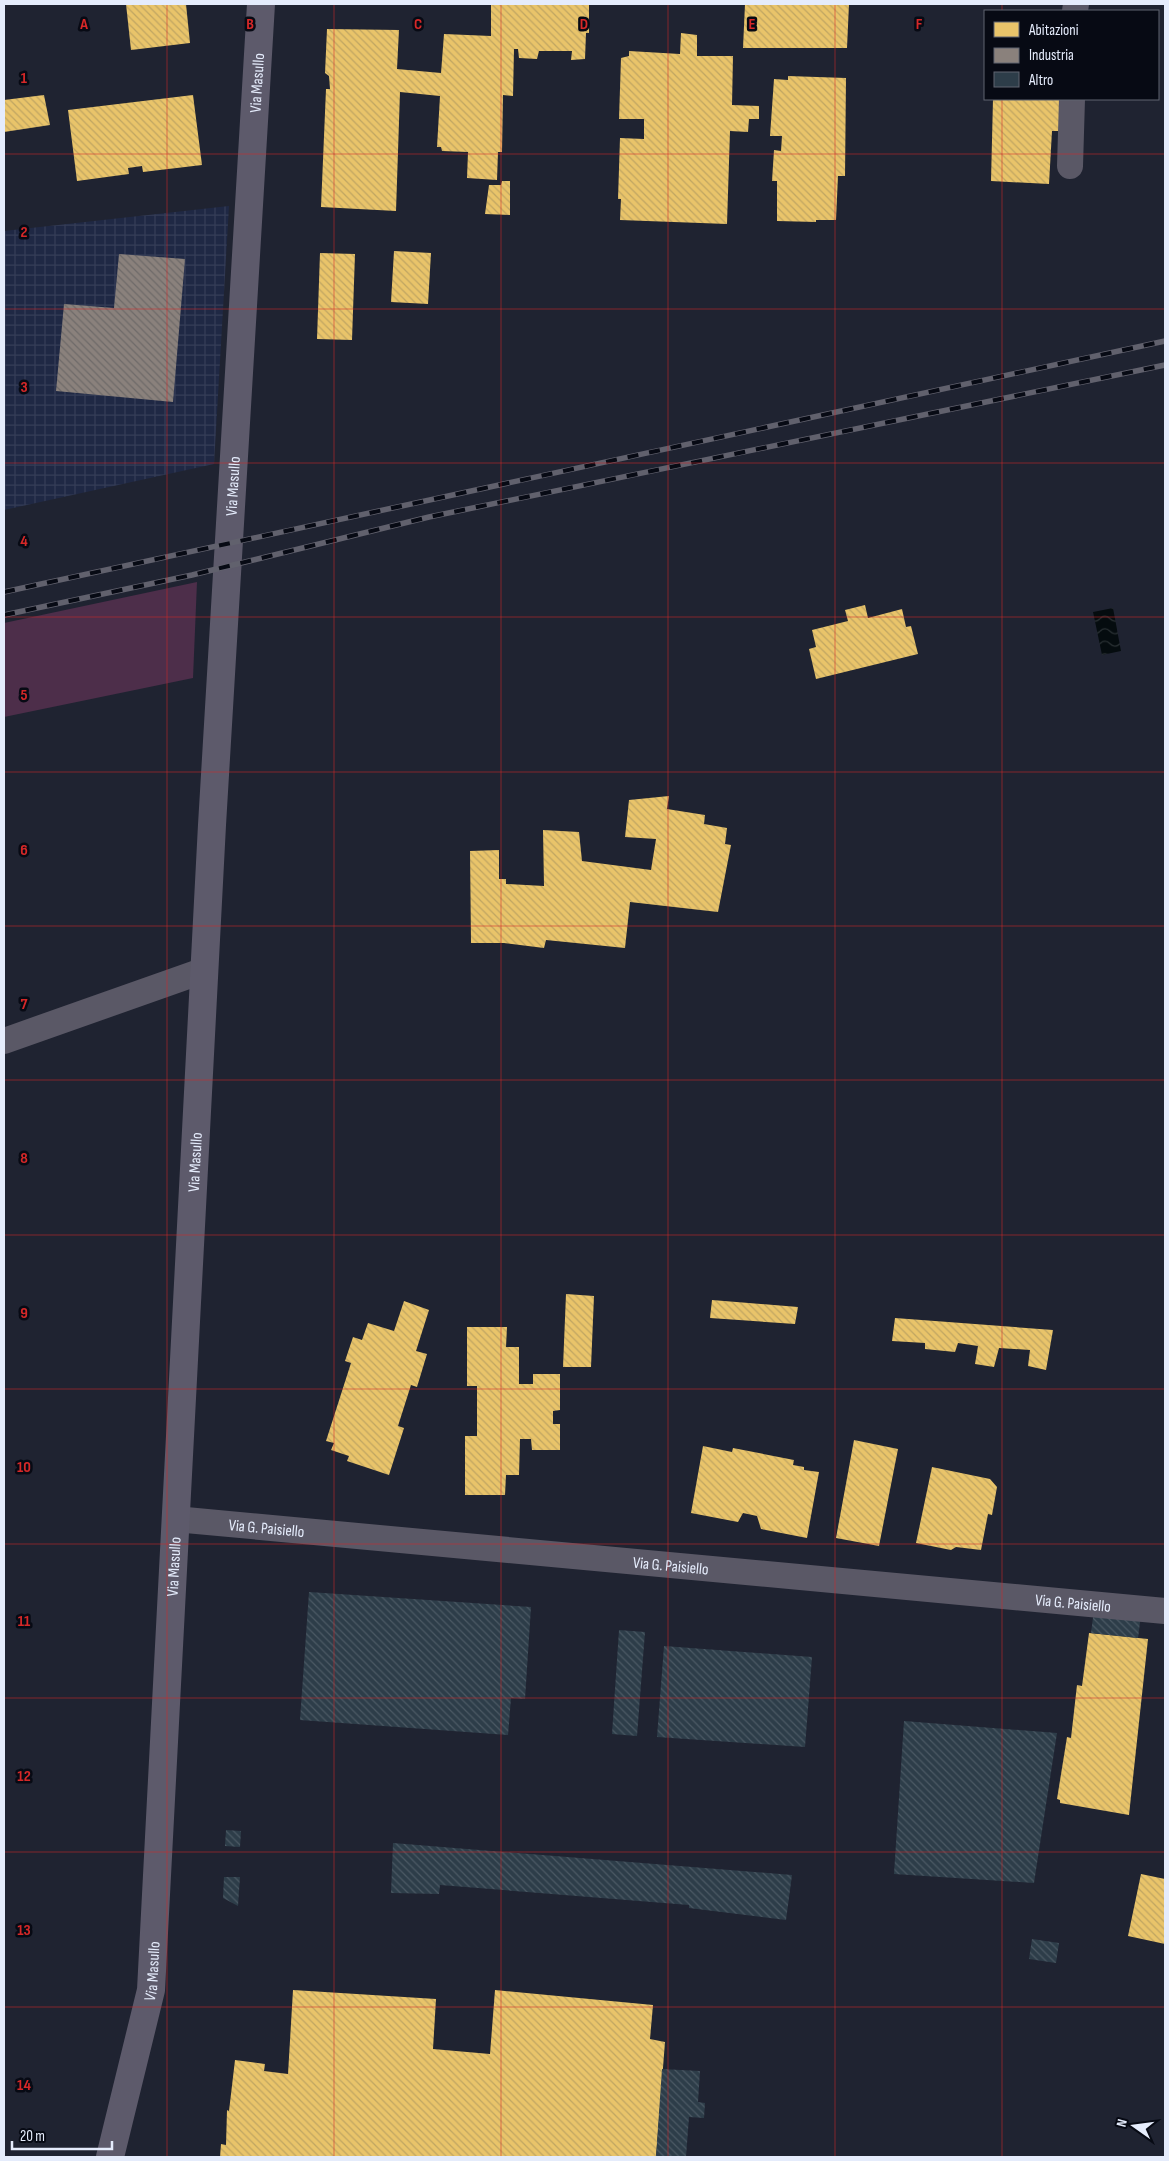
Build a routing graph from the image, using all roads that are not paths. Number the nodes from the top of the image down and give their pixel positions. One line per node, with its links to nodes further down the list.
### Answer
1 (261, 4): 4 (main road, Via Masullo)
2 (1072, 100): 3 (street)
3 (1070, 166)
4 (205, 970): 5 (street); 6 (main road, Via Masullo)
5 (4, 1041)
6 (174, 1519): 7 (street, Via G. Paisiello); 8 (main road, Via Masullo)
7 (1165, 1611)
8 (110, 2157)

